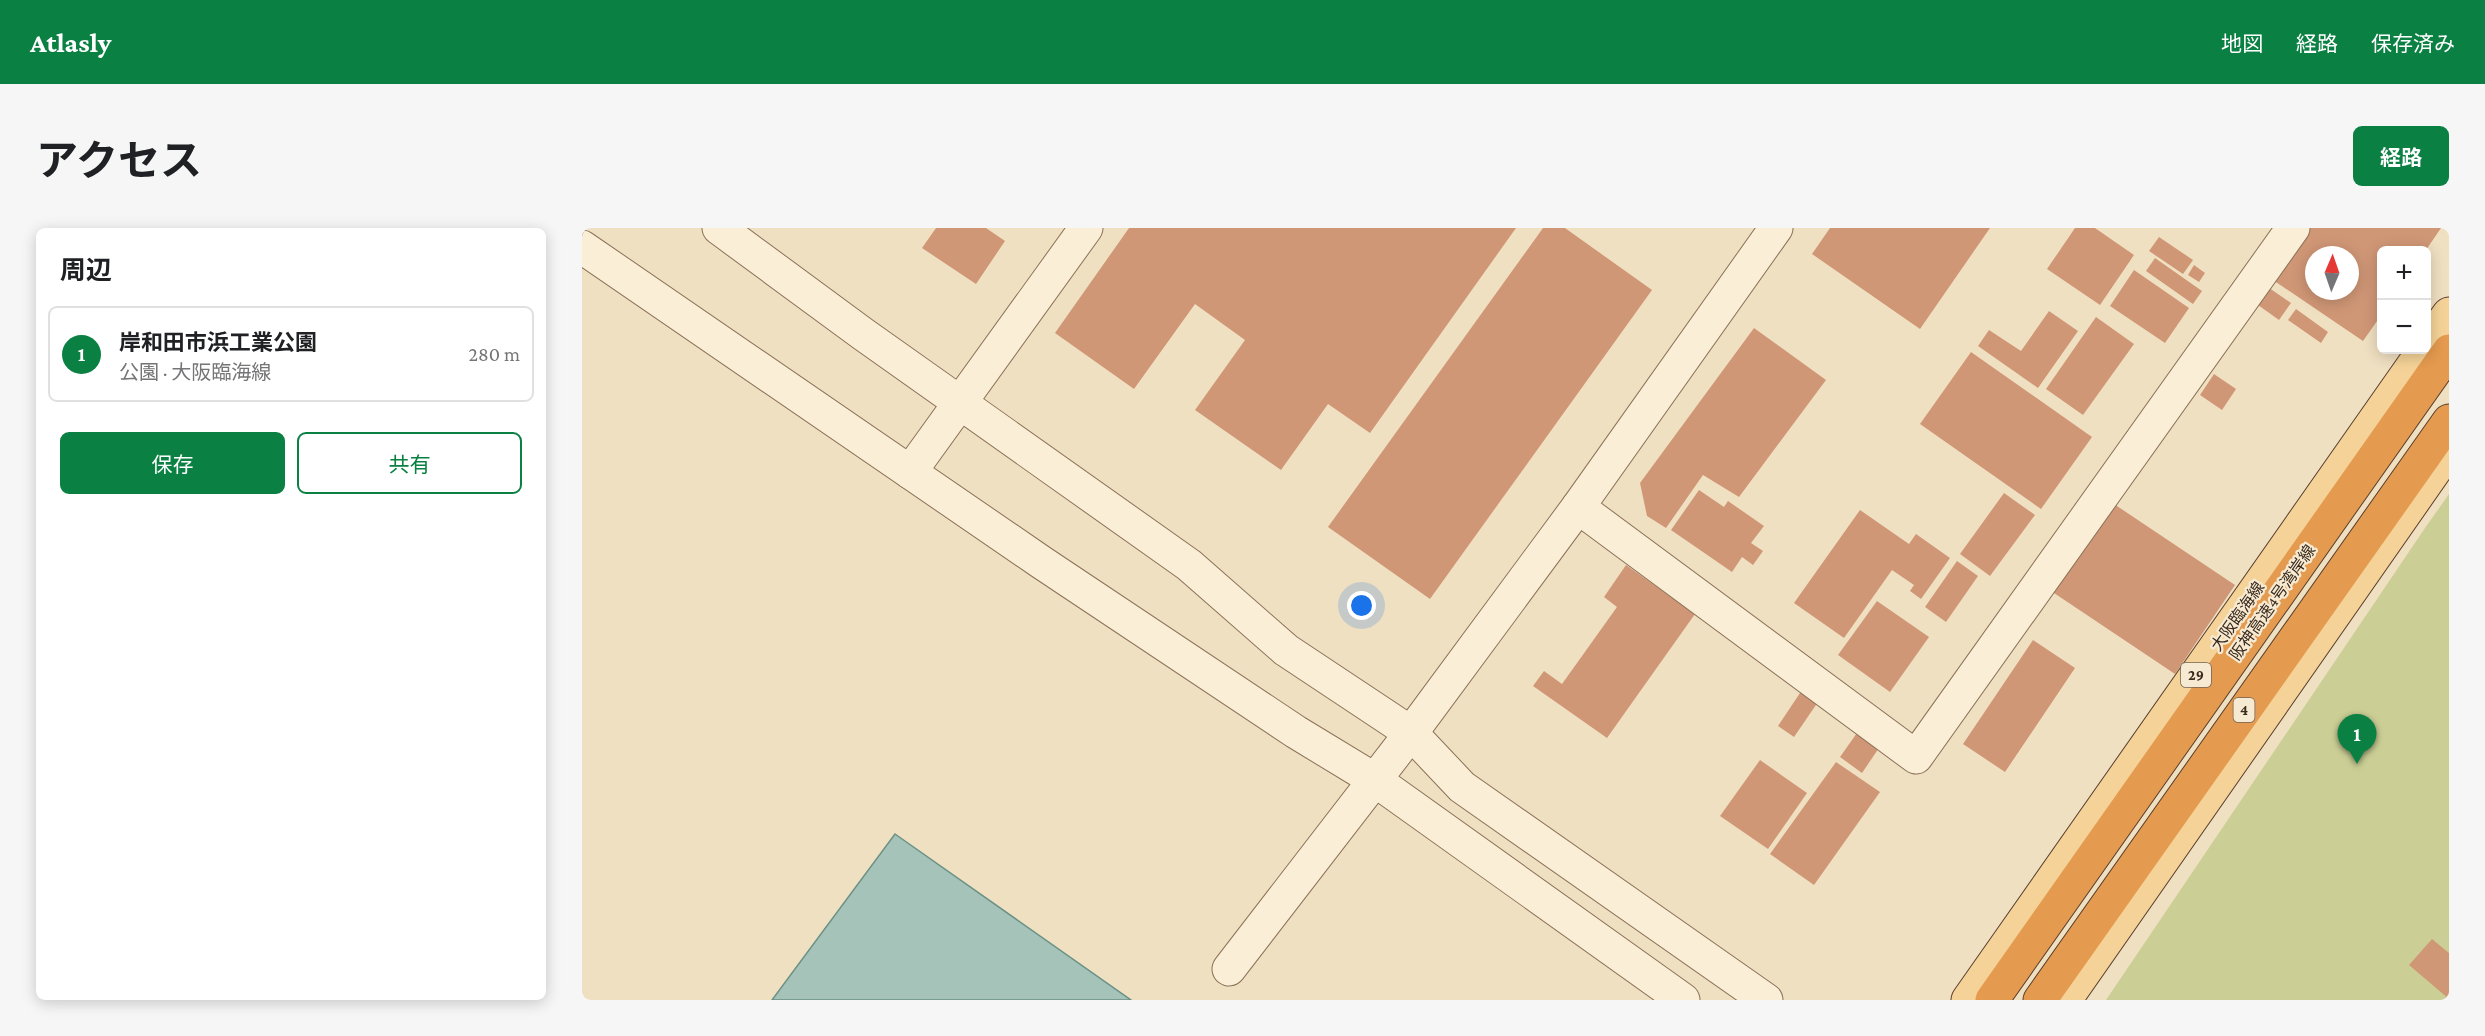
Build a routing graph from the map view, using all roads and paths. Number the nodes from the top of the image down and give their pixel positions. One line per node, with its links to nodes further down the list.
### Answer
1 (719, 228): 10 (street)
2 (1086, 228): 10 (street)
3 (1776, 228): 14 (street)
4 (2293, 228): 14 (street)
5 (582, 246): 13 (street)
6 (2449, 314): 7 (main road)
7 (2431, 340)
8 (2449, 351): 23 (highway, 阪神高速4号湾岸線 / 4)
9 (2421, 354): 22 (main road, 大阪臨海線 / 29)
10 (960, 402): 13 (street); 15 (street)
11 (2449, 421): 24 (highway, 4)
12 (2449, 450): 25 (main road)
13 (910, 472): 16 (street)
14 (1578, 507): 15 (street)
15 (1411, 732): 16 (street); 17 (street)
16 (1375, 780): 18 (street); 19 (street)
17 (1718, 965): 20 (street); 21 (street)
18 (1229, 969)
19 (1683, 1000)
20 (1694, 1000)
21 (1766, 1000)
22 (1968, 1000)
23 (1992, 1000)
24 (2040, 1000)
25 (2065, 1000)

